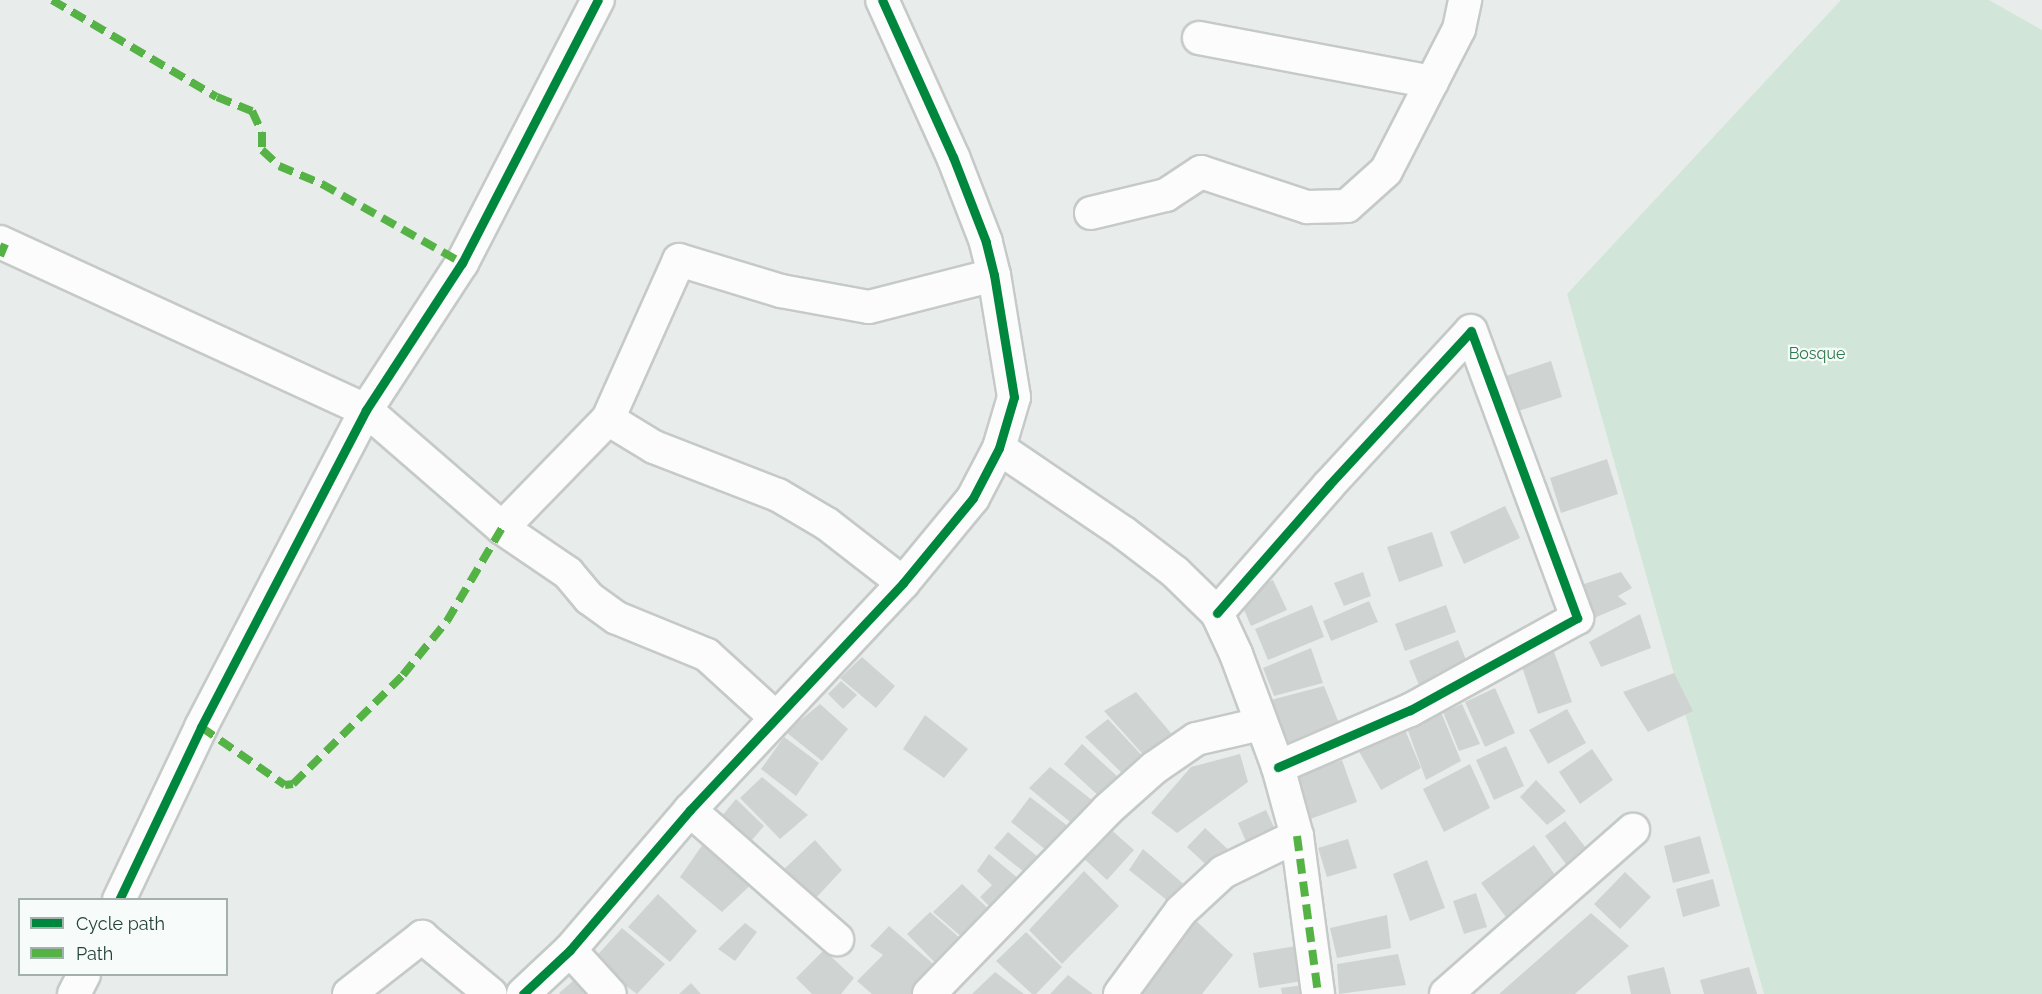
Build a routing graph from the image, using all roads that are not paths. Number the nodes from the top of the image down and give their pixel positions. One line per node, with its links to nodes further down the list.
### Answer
1 (598, 0): 9 (street)
2 (882, 0): 8 (street)
3 (1465, 0): 5 (street)
4 (1199, 38): 5 (street)
5 (1432, 82): 6 (street)
6 (1091, 213)
7 (0, 242): 9 (street)
8 (994, 275): 10 (street); 11 (street)
9 (366, 410): 12 (street); 21 (street)
10 (608, 419): 12 (street); 13 (street)
11 (999, 448): 13 (street); 14 (street)
12 (502, 528): 15 (street)
13 (903, 583): 15 (street)
14 (1217, 613): 16 (street); 17 (street)
15 (775, 717): 18 (street)
16 (1261, 724): 17 (street); 30 (street)
17 (1278, 767): 20 (street)
18 (690, 810): 22 (street); 23 (street)
19 (1633, 830): 33 (street)
20 (1297, 836): 31 (street); 32 (street)
21 (120, 898)
22 (837, 939)
23 (570, 950): 28 (street); 29 (street)
24 (83, 976): 25 (street)
25 (74, 994)
26 (349, 994): 27 (street)
27 (491, 994)
28 (523, 994)
29 (610, 994)
30 (929, 994)
31 (1120, 994)
32 (1318, 994)
33 (1446, 994)

